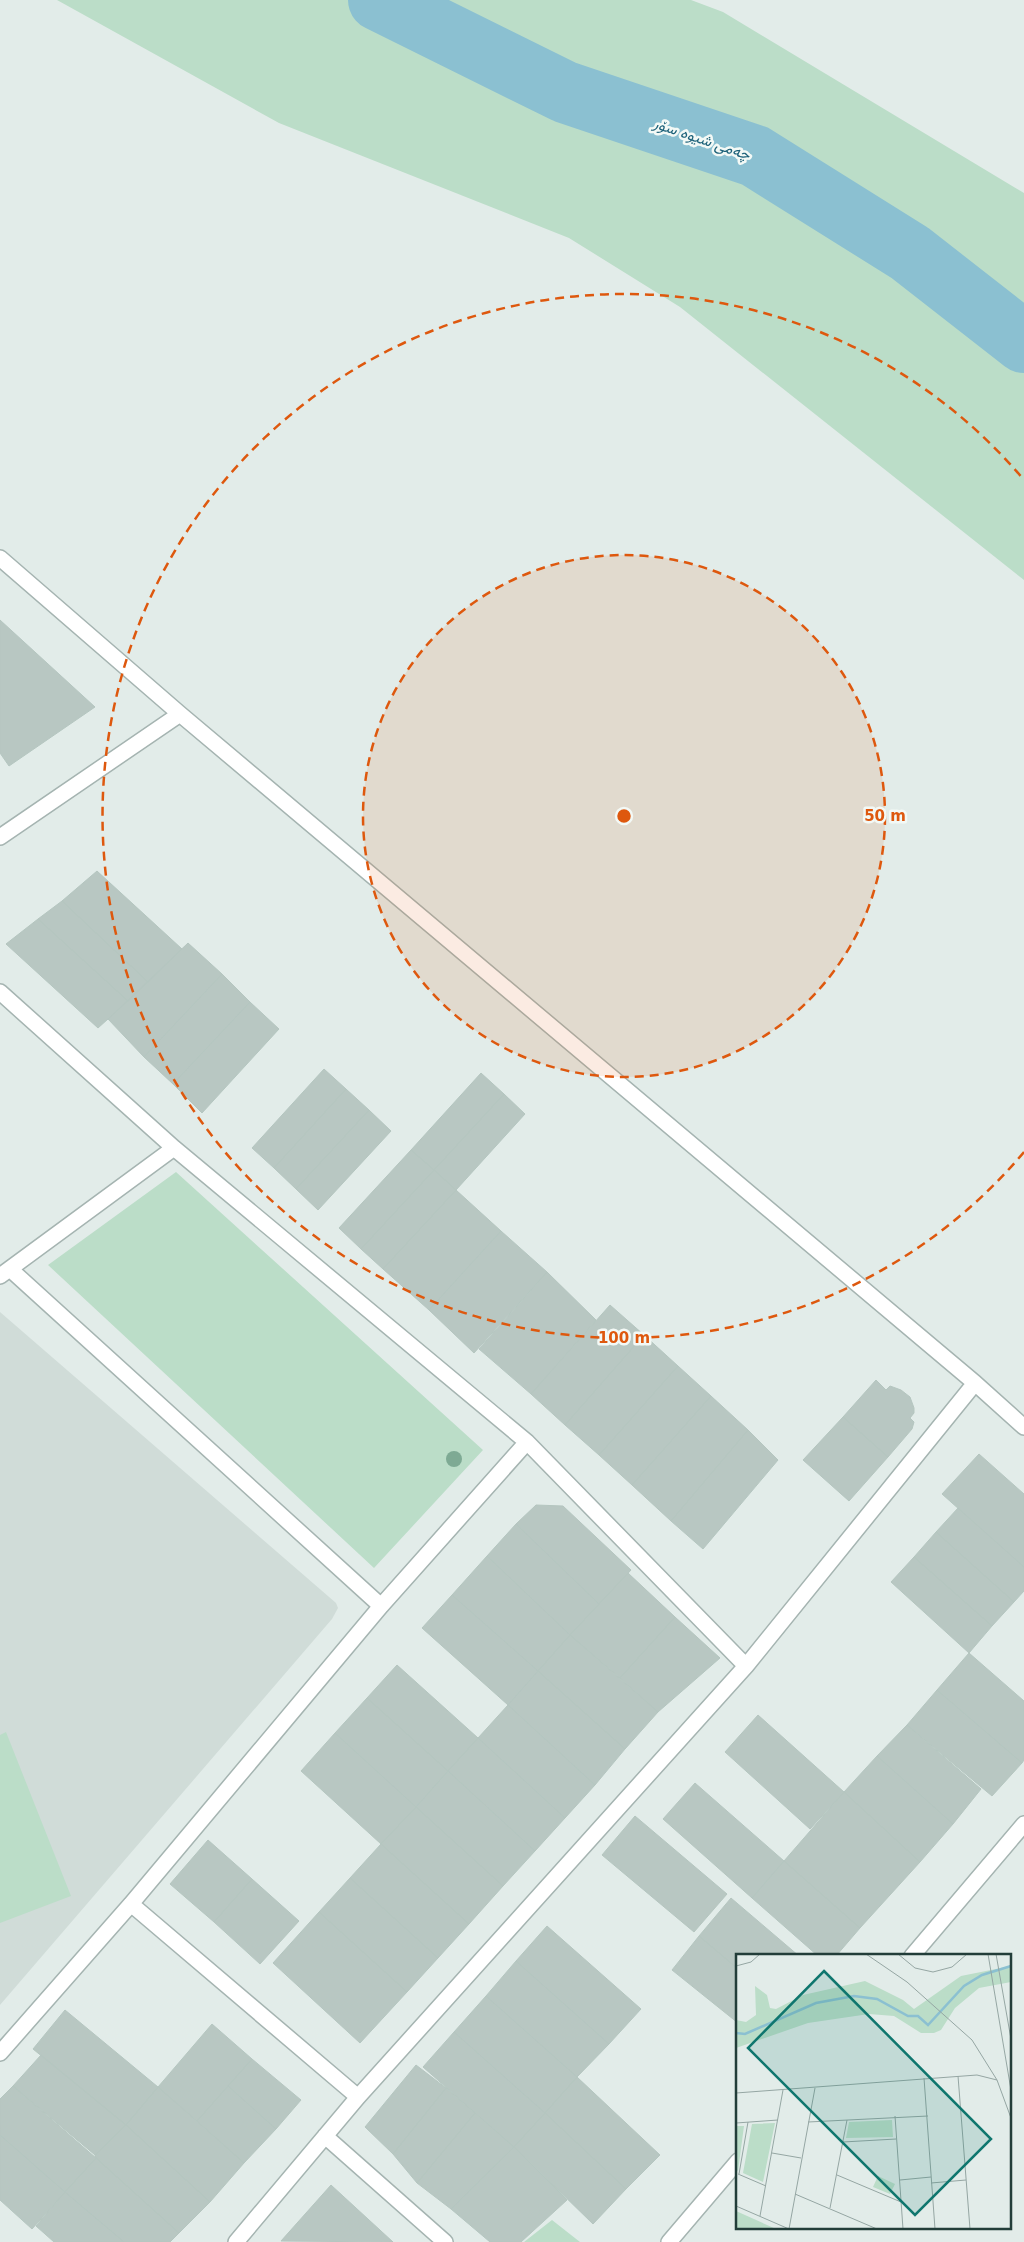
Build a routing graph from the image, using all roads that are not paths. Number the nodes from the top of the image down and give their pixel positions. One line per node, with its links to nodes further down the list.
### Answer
1 (0, 558): 2 (street)
2 (180, 714): 3 (street); 7 (street)
3 (0, 836)
4 (0, 992): 5 (street)
5 (174, 1148): 6 (street); 9 (street)
6 (5, 1273): 10 (street)
7 (975, 1383): 8 (street); 11 (street)
8 (1024, 1427)
9 (527, 1442): 10 (street); 11 (street)
10 (381, 1606): 13 (street)
11 (746, 1666): 16 (street)
12 (1024, 1824): 14 (street)
13 (131, 1904): 15 (street); 16 (street)
14 (914, 1954)
15 (0, 2053)
16 (358, 2097): 17 (street)
17 (325, 2136): 19 (street); 20 (street)
18 (736, 2163): 21 (street)
19 (236, 2242)
20 (445, 2242)
21 (669, 2242)

